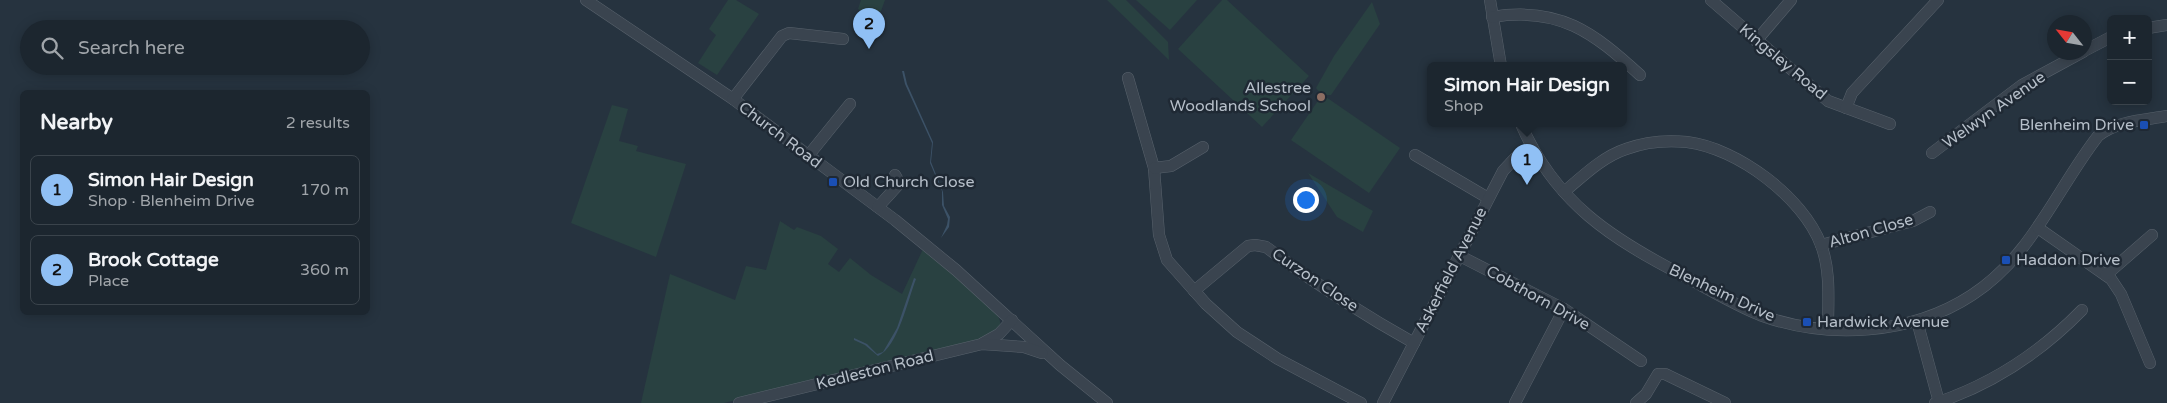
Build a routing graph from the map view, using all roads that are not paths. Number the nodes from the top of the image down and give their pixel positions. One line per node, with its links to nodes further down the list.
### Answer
1 (586, 0): 19 (street, Church Road)
2 (1490, 0): 6 (street)
3 (1711, 0): 11 (street, Kingsley Road)
4 (1791, 0): 11 (street)
5 (1938, 0): 21 (street)
6 (1492, 17): 14 (street); 15 (street)
7 (2167, 24): 8 (street)
8 (2152, 27)
9 (843, 39): 19 (street)
10 (2107, 39): 12 (street, Welwyn Avenue)
11 (1756, 41): 21 (street, Kingsley Road)
12 (2092, 48)
13 (2069, 60): 27 (street, Welwyn Avenue)
14 (1500, 62)
15 (1625, 62)
16 (1627, 63): 17 (street)
17 (1640, 74)
18 (1128, 78): 30 (street)
19 (733, 99): 29 (street, Church Road)
20 (850, 104): 29 (street)
21 (1846, 108): 23 (street, Kingsley Road)
22 (2167, 116): 36 (street, Blenheim Drive)
23 (1890, 124)
24 (1522, 127): 26 (street, Blenheim Drive)
25 (1203, 147): 30 (street)
26 (1532, 147): 32 (street, Blenheim Drive); 33 (street, Askerfield Avenue)
27 (1932, 153)
28 (1421, 155): 33 (street)
29 (808, 156): 34 (street, Church Road)
30 (1154, 168): 41 (street)
31 (895, 175): 34 (street)
32 (1564, 192): 38 (street); 46 (street, Blenheim Drive)
33 (1488, 198): 39 (street, Askerfield Avenue)
34 (878, 207): 45 (street, Church Road)
35 (1922, 212): 38 (street, Alton Close)
36 (2038, 228): 40 (street); 44 (street, Blenheim Drive)
37 (2152, 235): 40 (street)
38 (1821, 245): 46 (street)
39 (1458, 255): 42 (street, Cobthorn Drive); 47 (street, Askerfield Avenue)
40 (2106, 275): 51 (street)
41 (1194, 291): 47 (street, Curzon Close); 56 (street)
42 (1564, 309): 52 (street, Cobthorn Drive); 58 (street)
43 (2082, 310): 53 (street)
44 (1917, 321): 46 (street, Blenheim Drive); 53 (street)
45 (1015, 323): 48 (street, Kedleston Road); 49 (street); 50 (street, Kedleston Road)
46 (1828, 328)
47 (1414, 343): 57 (street, Askerfield Avenue)
48 (982, 344): 49 (street, Kedleston Road); 54 (street, Kedleston Road)
49 (1002, 345): 50 (street, Kedleston Road)
50 (1051, 357): 55 (street, Kedleston Road)
51 (2152, 357)
52 (1641, 361)
53 (1937, 402)
54 (739, 403)
55 (1108, 403)
56 (1361, 403)
57 (1383, 403)
58 (1515, 403)
59 (1636, 403): 60 (street)
60 (1725, 403)

